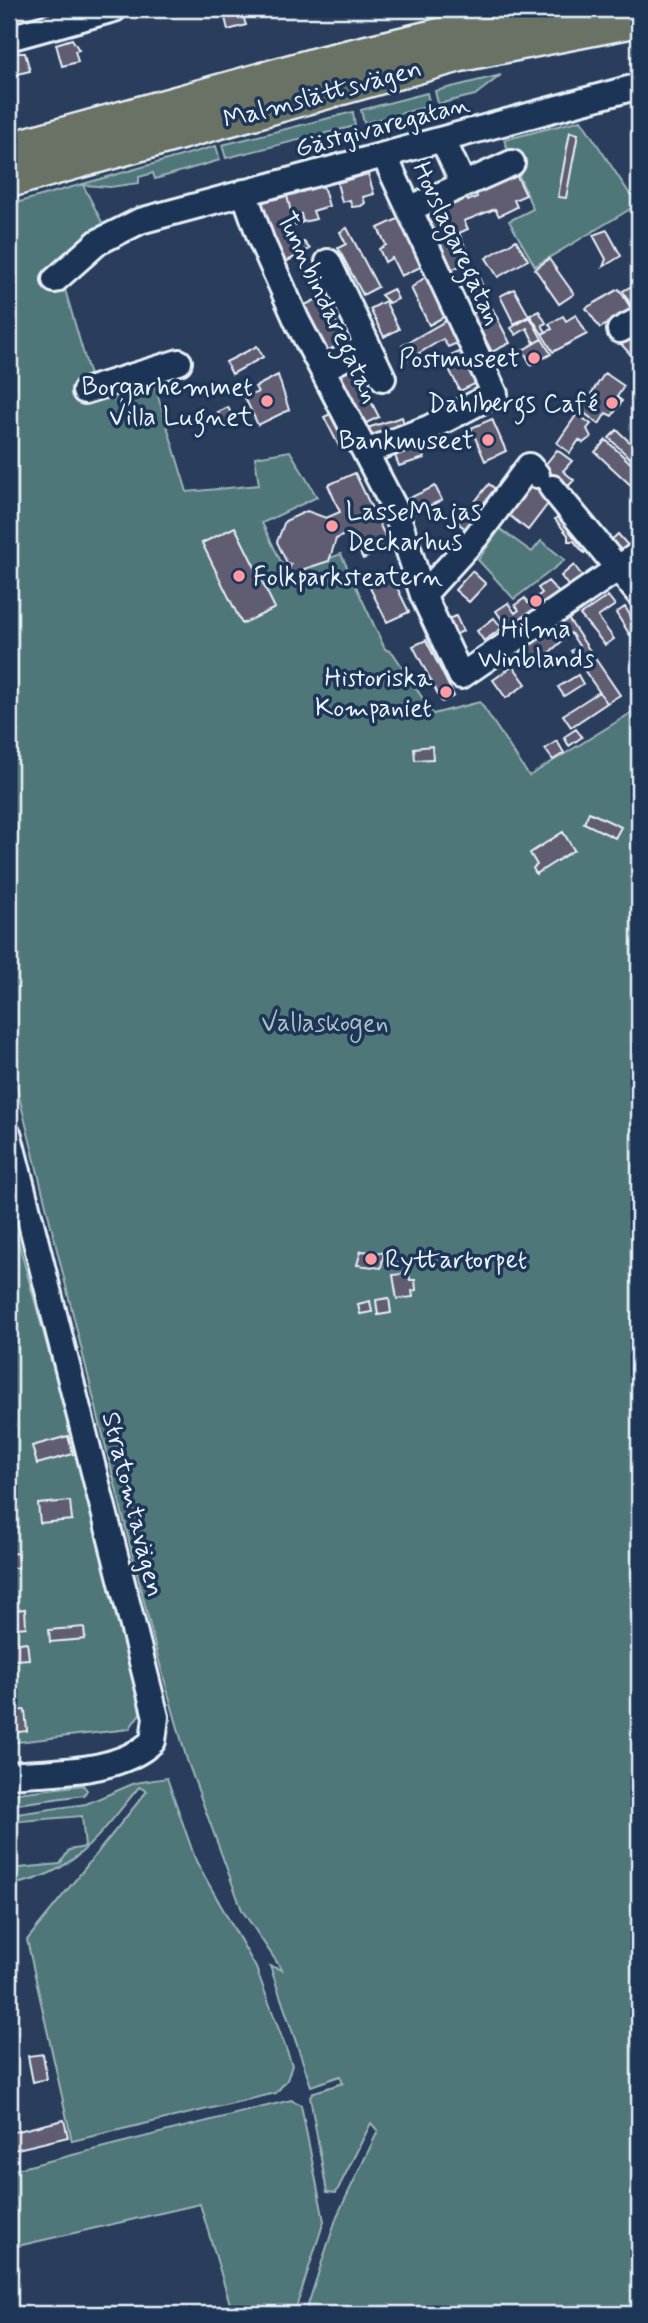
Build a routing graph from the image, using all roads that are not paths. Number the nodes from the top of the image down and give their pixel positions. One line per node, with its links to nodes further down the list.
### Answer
1 (110, 9): 4 (street)
2 (551, 9): 7 (main road, Malmslättsvägen)
3 (639, 20): 10 (main road, Malmslättsvägen)
4 (9, 38)
5 (639, 86): 6 (street, Gästgivaregatan)
6 (443, 140): 8 (street, Gästgivaregatan); 11 (street)
7 (9, 149)
8 (384, 155): 12 (street, Gästgivaregatan); 13 (street, Hovslagaregatan)
9 (512, 163): 11 (street)
10 (9, 181)
11 (463, 184): 13 (street)
12 (244, 192): 15 (street, Gästgivaregatan); 18 (street, Tunnbindaregatan)
13 (409, 209): 21 (street, Hovslagaregatan)
14 (328, 262): 16 (street)
15 (55, 280)
16 (368, 346): 18 (street); 19 (street)
17 (179, 362): 20 (street)
18 (322, 369): 21 (street, Tunnbindaregatan)
19 (383, 378)
20 (85, 391)
21 (366, 452): 24 (street, Tunnbindaregatan)
22 (630, 561): 23 (street); 24 (street); 24 (street, Tunnbindaregatan)
23 (639, 594)
24 (423, 596)
25 (10, 1145): 26 (street, Stratomtavägen)
26 (9, 1775)

